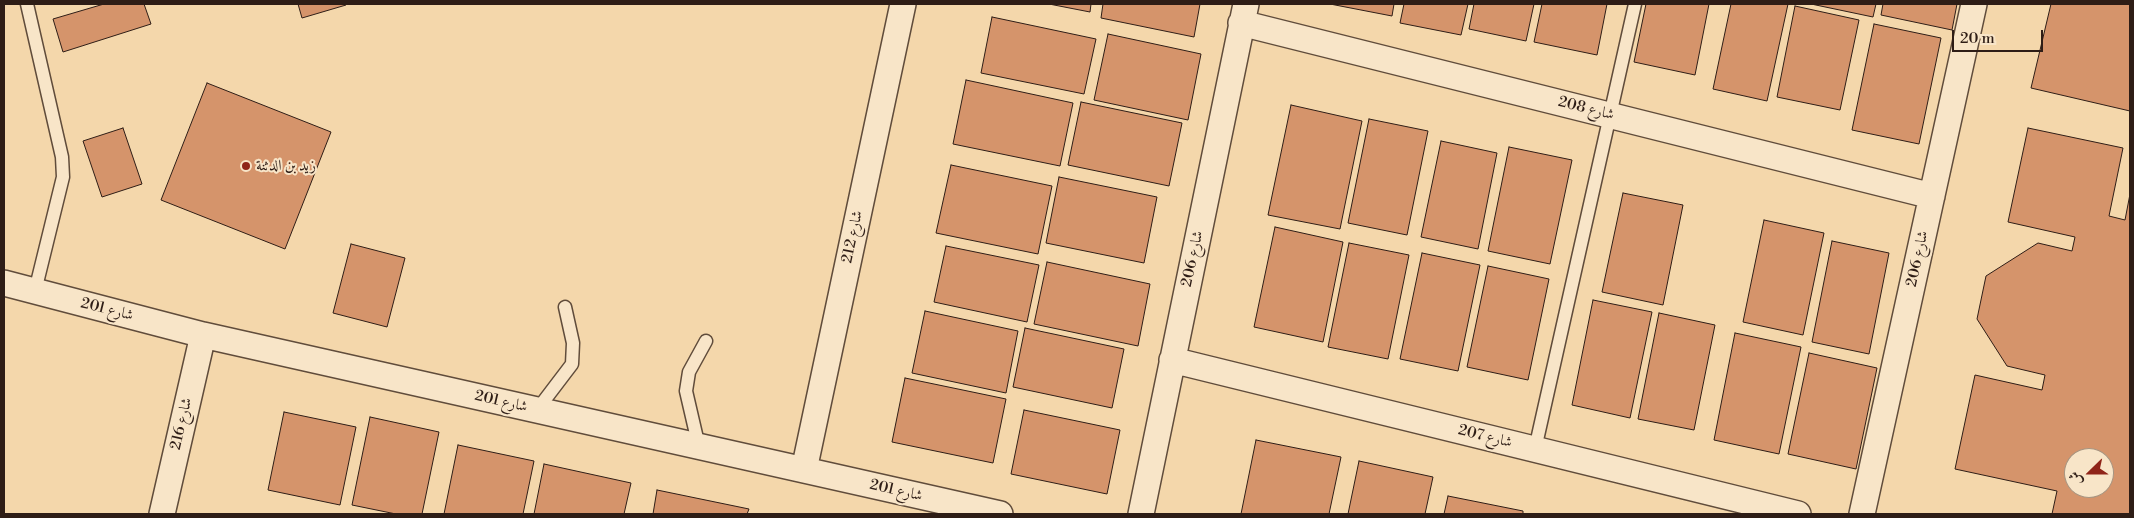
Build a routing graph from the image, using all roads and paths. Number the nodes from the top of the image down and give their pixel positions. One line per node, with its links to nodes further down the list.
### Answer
1 (27, 4): 9 (lane)
2 (903, 4): 17 (street, شارع 212)
3 (1636, 4): 6 (lane)
4 (1974, 4): 7 (street, شارع 206)
5 (1243, 13): 6 (street, شارع 208); 13 (street, شارع 206)
6 (1611, 115): 7 (street, شارع 208); 16 (lane)
7 (1932, 196): 23 (street, شارع 206)
8 (4, 283): 9 (street, شارع 201)
9 (35, 291): 11 (street, شارع 201)
10 (565, 307): 14 (lane)
11 (203, 335): 14 (street, شارع 201); 19 (street, شارع 216)
12 (706, 341): 15 (lane)
13 (1172, 360): 16 (street, شارع 207); 21 (street, شارع 206)
14 (537, 410): 15 (street, شارع 201)
15 (699, 447): 17 (street, شارع 201)
16 (1536, 450): 22 (street, شارع 207)
17 (804, 470): 18 (street, شارع 201)
18 (960, 510): 20 (street, شارع 201)
19 (166, 514)
20 (1000, 514)
21 (1141, 514)
22 (1798, 514)
23 (1862, 514)

